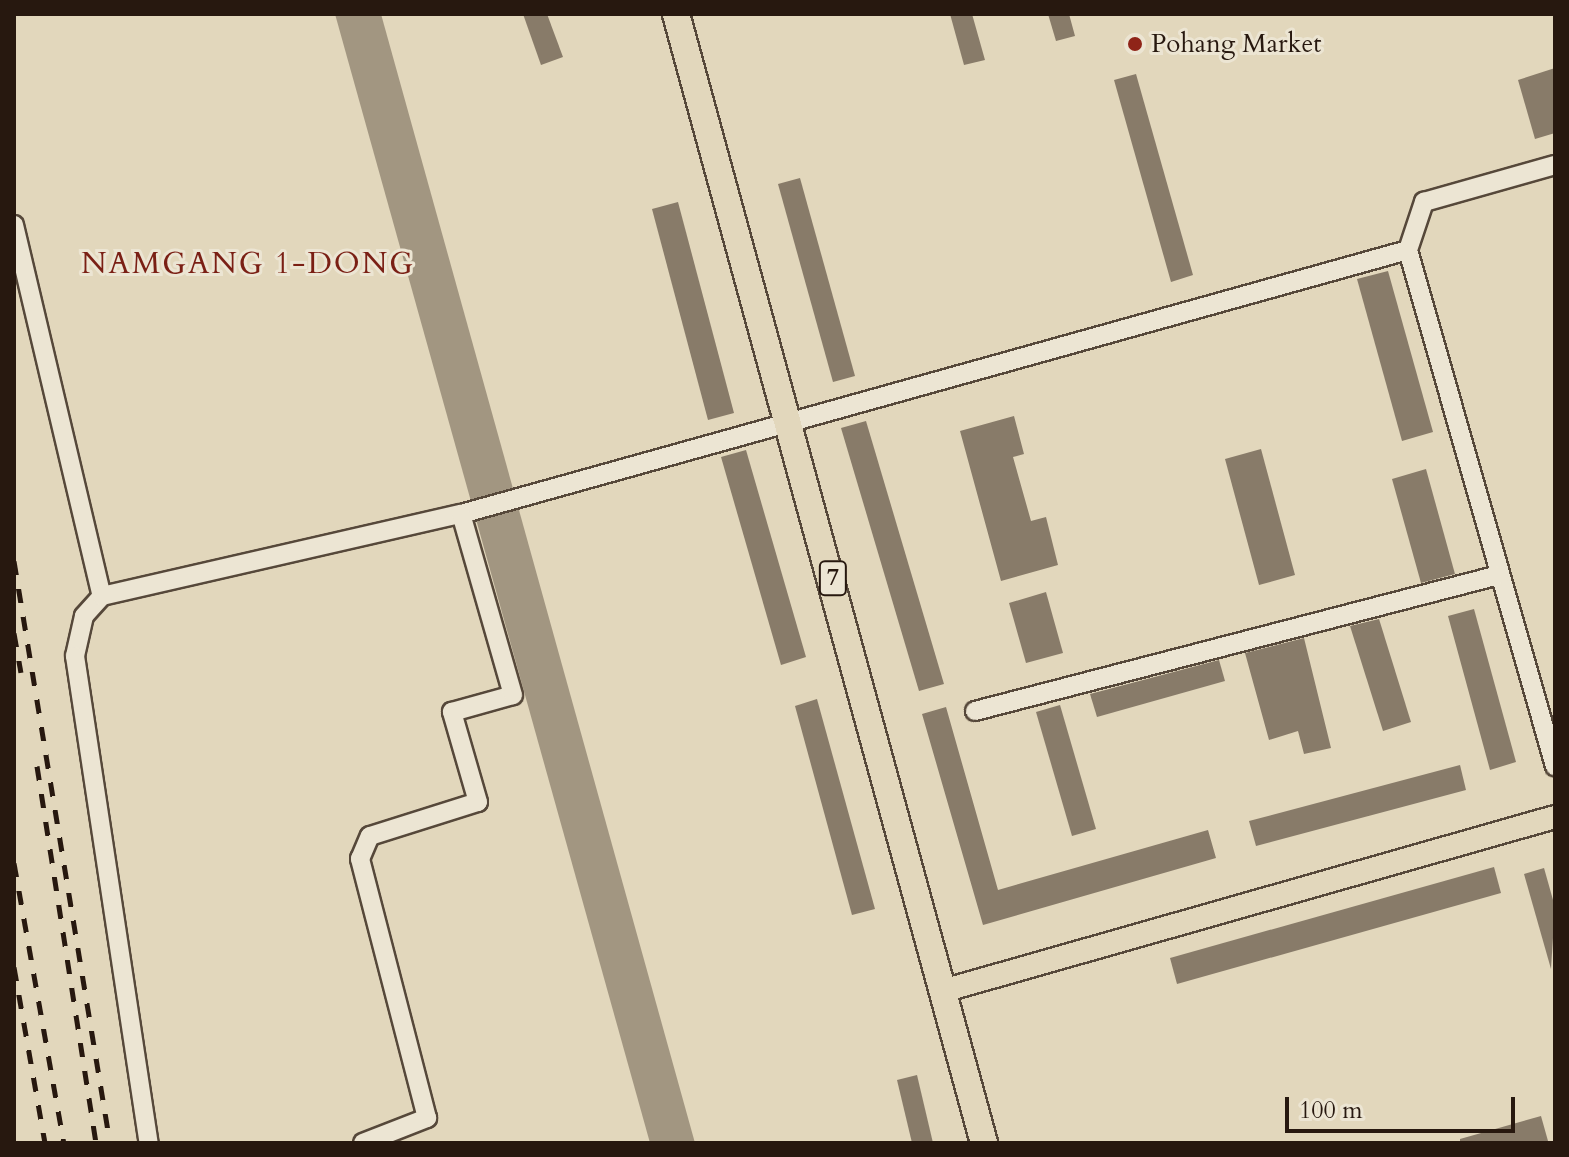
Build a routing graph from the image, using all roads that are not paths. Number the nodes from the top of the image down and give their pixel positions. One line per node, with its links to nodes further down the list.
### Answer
1 (676, 14): 5 (highway, 7)
2 (1555, 165): 4 (street)
3 (14, 225): 8 (street)
4 (1408, 250): 5 (street); 7 (street)
5 (790, 423): 6 (street); 12 (highway, 7)
6 (461, 514): 8 (street); 14 (street)
7 (1499, 575): 9 (street); 10 (street)
8 (102, 596): 13 (street)
9 (975, 711)
10 (1555, 766)
11 (1555, 817): 12 (main road)
12 (946, 990): 15 (highway, 7)
13 (149, 1143)
14 (363, 1143)
15 (984, 1143)

